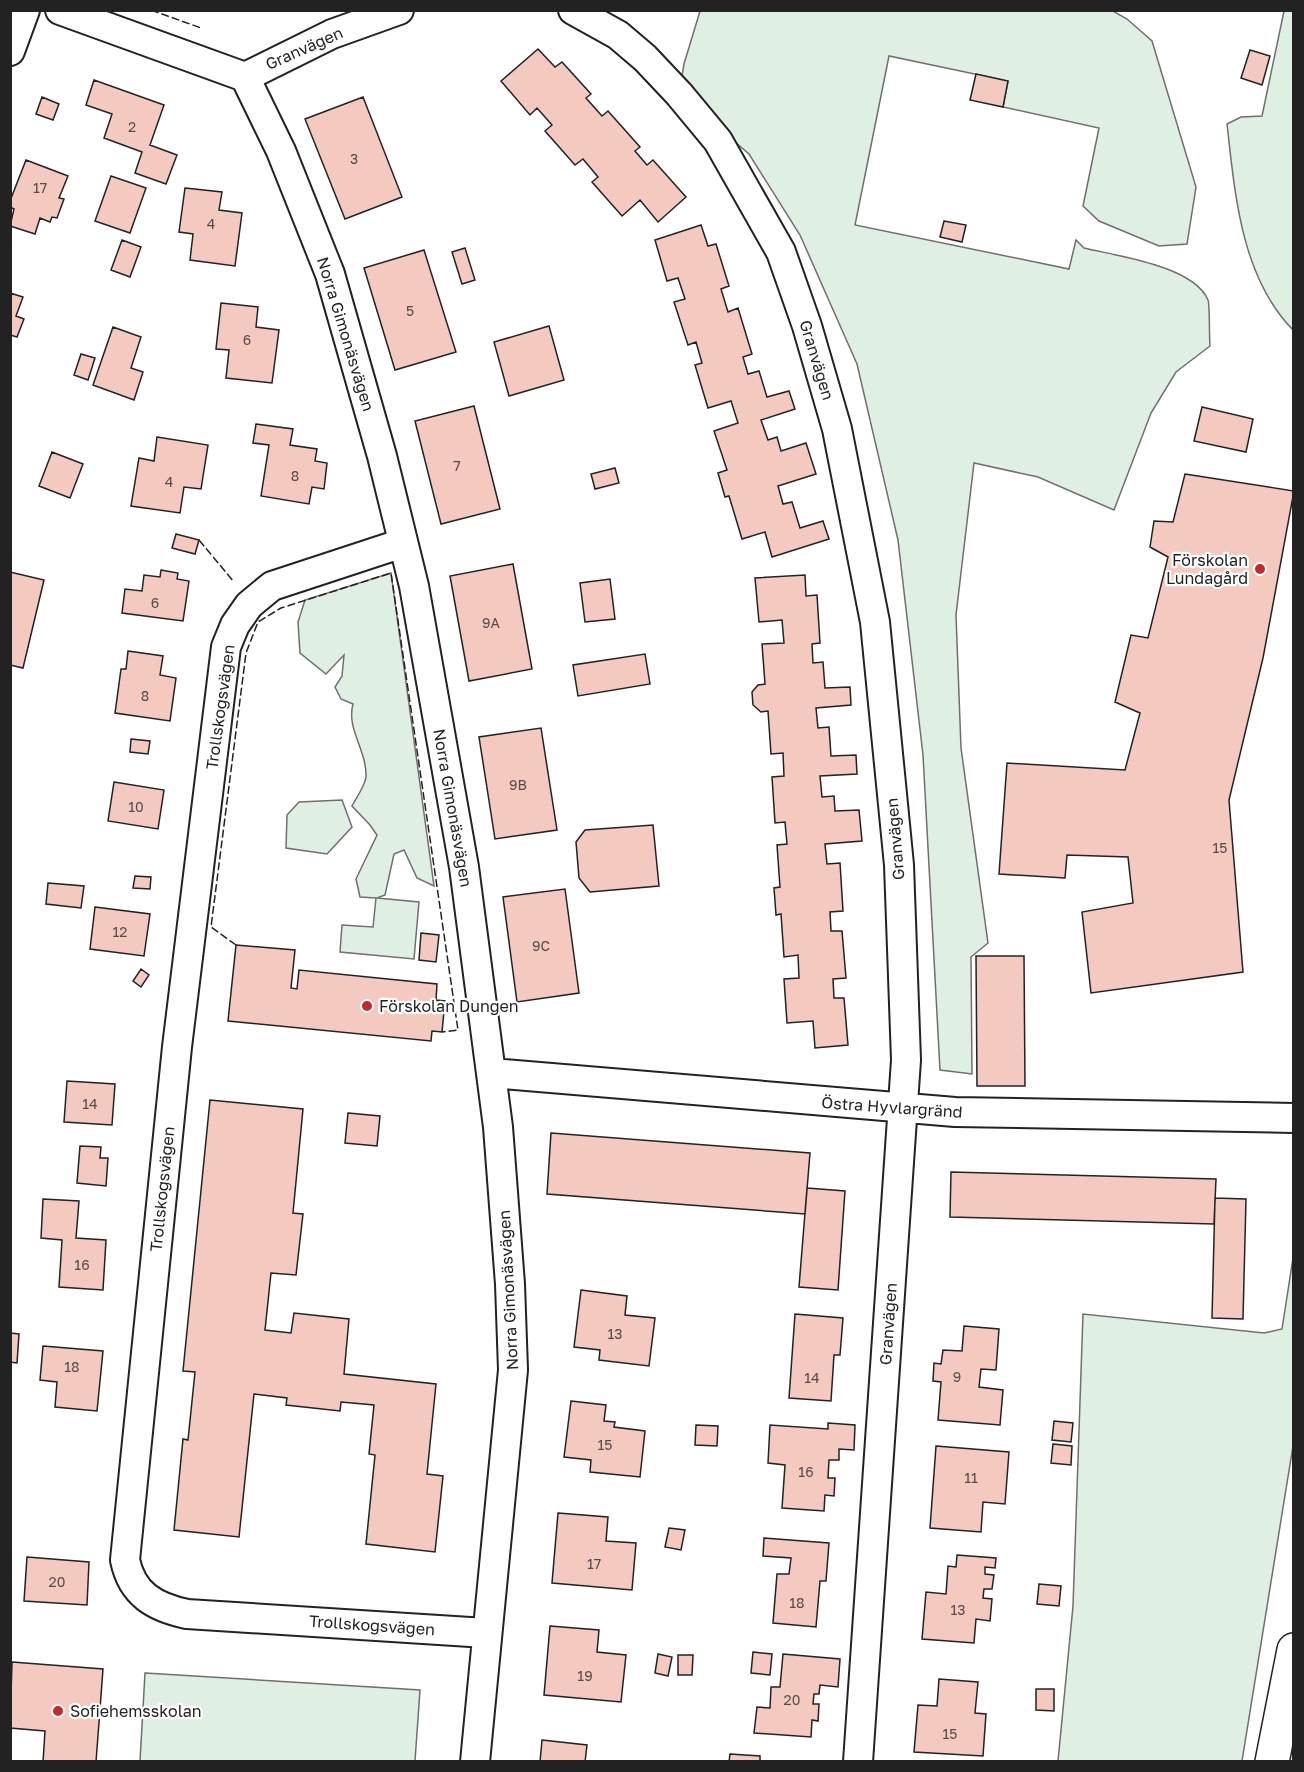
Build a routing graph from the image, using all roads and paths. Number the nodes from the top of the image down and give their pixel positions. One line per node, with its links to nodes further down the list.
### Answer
1 (25, 10): 5 (street)
2 (60, 10): 6 (street)
3 (399, 10): 6 (street, Granvägen)
4 (573, 10): 9 (street, Granvägen)
5 (10, 51)
6 (245, 77): 7 (street, Norra Gimonäsvägen)
7 (403, 543): 8 (street, Norra Gimonäsvägen); 11 (street, Trollskogsvägen)
8 (492, 1073): 9 (street, Östra Hyvlargränd); 11 (street, Norra Gimonäsvägen)
9 (903, 1109): 10 (street, Östra Hyvlargränd); 14 (street, Granvägen)
10 (1293, 1118)
11 (486, 1633): 13 (street, Norra Gimonäsvägen)
12 (1293, 1650): 15 (street)
13 (475, 1761)
14 (858, 1761)
15 (1272, 1761)

